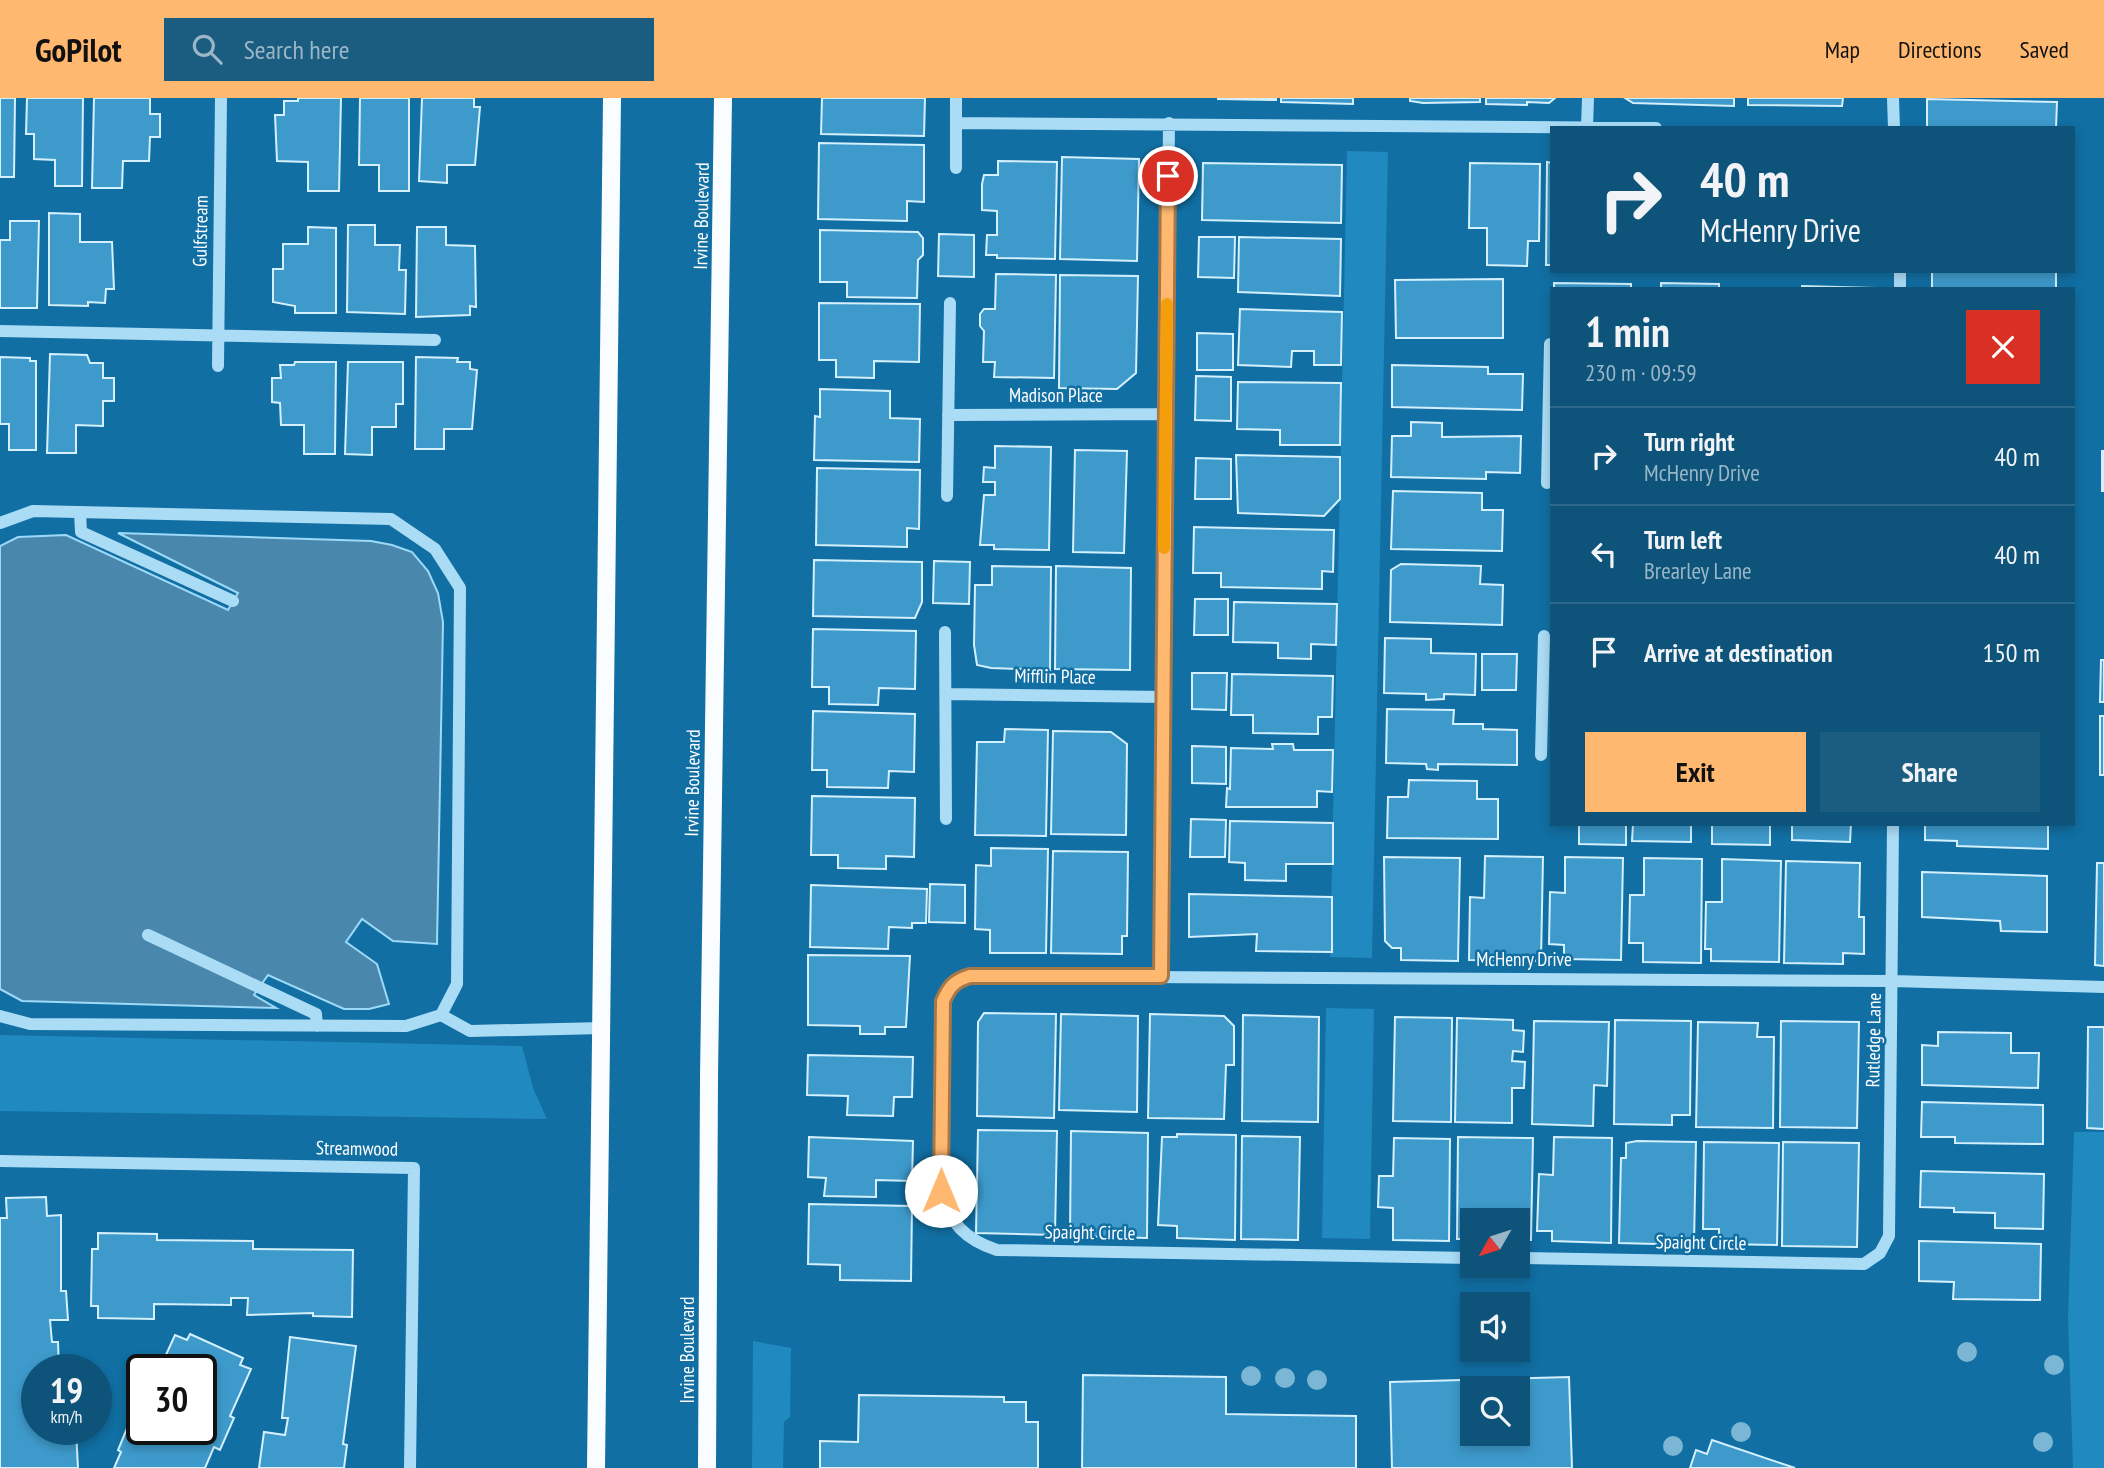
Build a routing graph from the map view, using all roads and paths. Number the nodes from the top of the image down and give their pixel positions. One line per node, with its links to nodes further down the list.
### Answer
1 (221, 98): 15 (street, Gulfstream)
2 (612, 98): 43 (main road)
3 (723, 98): 50 (main road, Irvine Boulevard)
4 (956, 98): 7 (street)
5 (1588, 98): 9 (street)
6 (1893, 98): 10 (street)
7 (957, 123): 8 (street); 12 (street)
8 (1169, 123): 11 (street); 19 (street)
9 (1587, 126)
10 (1894, 126)
11 (1550, 127)
12 (956, 168)
13 (950, 303): 20 (street)
14 (0, 331): 15 (street)
15 (218, 338): 16 (street); 18 (street, Gulfstream)
16 (435, 340)
17 (1550, 344): 21 (street)
18 (218, 366)
19 (1165, 414): 20 (street, Madison Place); 30 (street)
20 (948, 415): 23 (street)
21 (1550, 415): 22 (street)
22 (1547, 483)
23 (947, 496)
24 (80, 512): 25 (street); 26 (street); 40 (street)
25 (0, 523)
26 (233, 601)
27 (945, 632): 29 (street)
28 (1544, 636): 31 (street)
29 (946, 694): 30 (street, Mifflin Place); 33 (street)
30 (1163, 697): 36 (street)
31 (1548, 700): 32 (street)
32 (1541, 754)
33 (946, 819)
34 (1893, 826): 37 (street, Rutledge Lane)
35 (148, 935): 42 (street)
36 (1161, 976): 37 (street, McHenry Drive); 39 (street, McHenry Drive)
37 (1893, 981): 38 (street, McHenry Drive); 45 (street, Rutledge Lane)
38 (2104, 987)
39 (948, 989): 46 (street, Spaight Circle)
40 (441, 1015): 42 (street); 43 (street)
41 (0, 1016): 42 (street)
42 (317, 1026)
43 (603, 1028): 49 (main road)
44 (0, 1161): 48 (street, Streamwood)
45 (1880, 1253): 47 (street, Spaight Circle)
46 (1460, 1258)
47 (1530, 1258)
48 (410, 1468)
49 (596, 1468)
50 (707, 1468)

